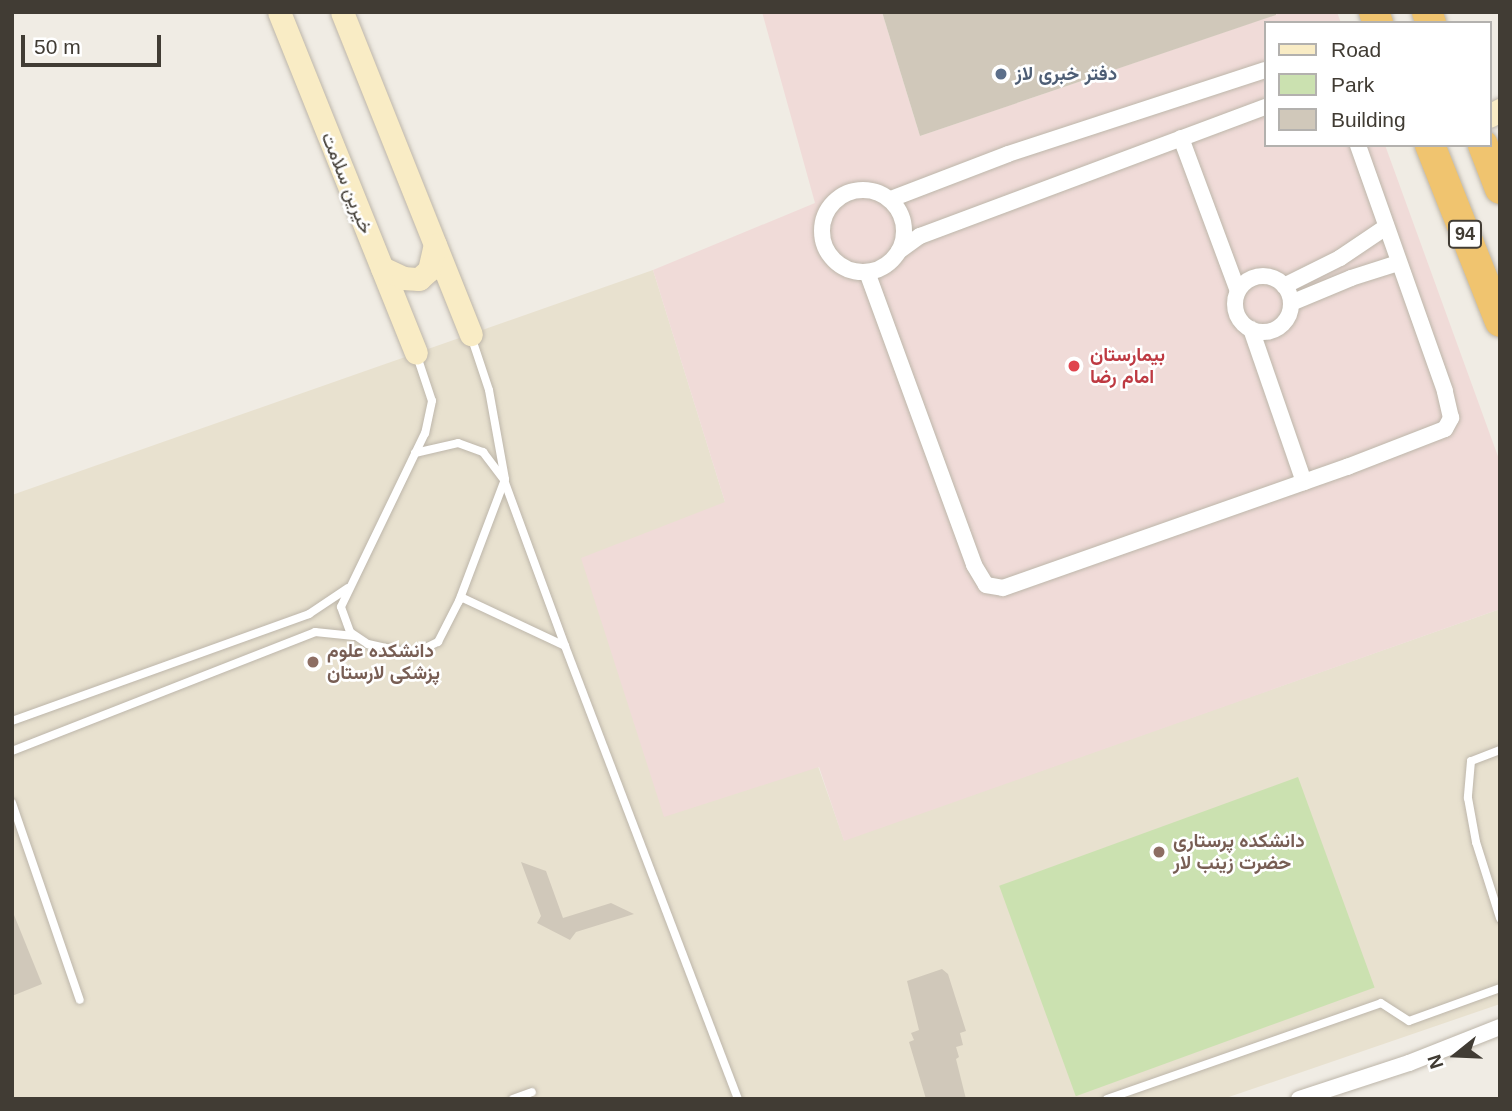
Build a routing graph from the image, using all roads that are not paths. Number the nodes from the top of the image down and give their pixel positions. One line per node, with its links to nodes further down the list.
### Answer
1 (279, 12): 15 (street, خیرین سلامت)
2 (342, 12): 12 (street)
3 (1264, 70): 10 (street)
4 (1264, 107): 5 (street)
5 (1181, 138): 13 (street); 18 (street)
6 (1359, 147): 11 (street)
7 (1431, 147): 20 (highway, 94)
8 (1484, 147): 9 (highway)
9 (1500, 189)
10 (891, 200): 13 (street); 16 (street)
11 (1386, 227): 14 (street); 17 (street)
12 (435, 245): 15 (street); 22 (street)
13 (899, 251): 16 (street)
14 (1398, 263): 19 (street); 26 (street)
15 (382, 268): 23 (street, خیرین سلامت)
16 (867, 272): 26 (street)
17 (1284, 286): 18 (street); 19 (street)
18 (1238, 291): 21 (street)
19 (1291, 303): 21 (street)
20 (1500, 322)
21 (1251, 329): 26 (street)
22 (471, 334): 25 (lane)
23 (416, 353): 24 (lane)
24 (415, 453): 25 (lane); 27 (lane)
25 (504, 480): 28 (lane); 30 (lane)
26 (1304, 482)
27 (351, 587): 29 (lane); 31 (lane)
28 (461, 597): 29 (lane); 30 (lane)
29 (357, 637): 33 (lane)
30 (565, 646): 41 (lane)
31 (12, 721)
32 (1500, 750): 35 (lane)
33 (12, 751)
34 (12, 803): 37 (lane)
35 (1500, 918)
36 (1500, 988): 42 (lane)
37 (80, 1000)
38 (1500, 1027): 43 (street)
39 (532, 1092): 40 (lane)
40 (513, 1099)
41 (738, 1099)
42 (1107, 1099)
43 (1299, 1099)

